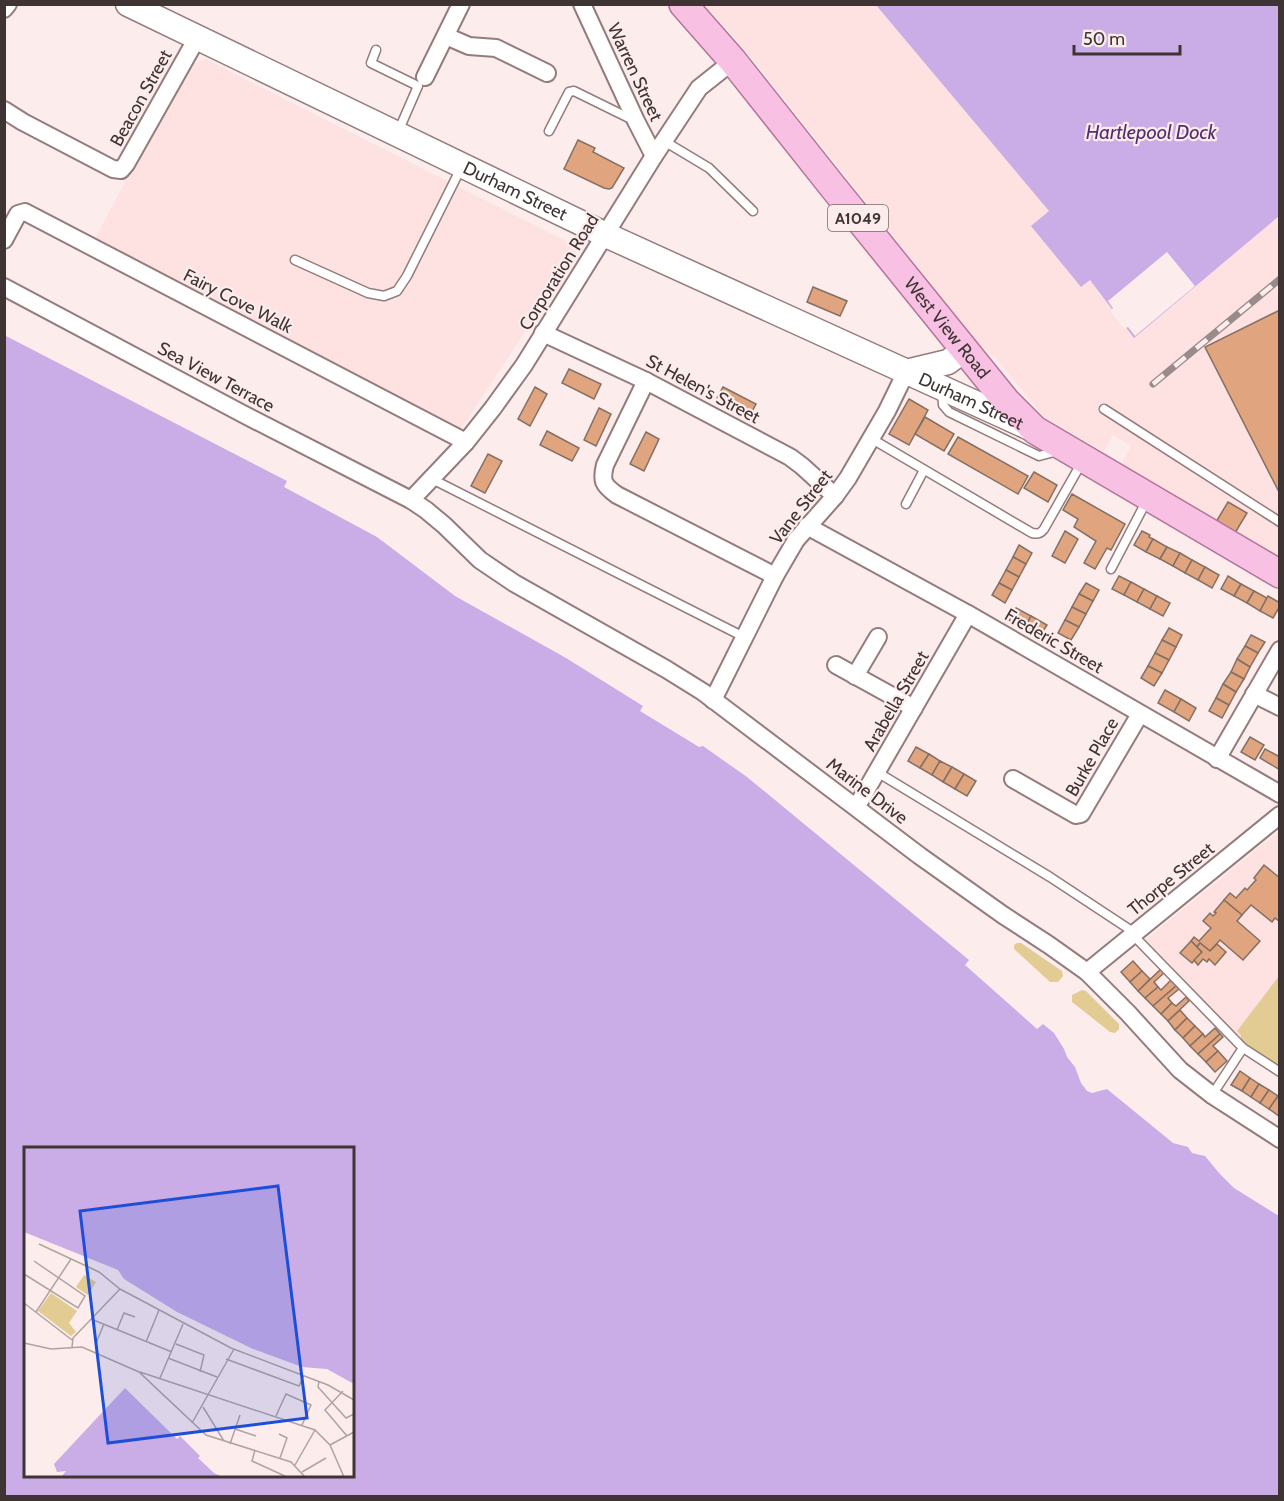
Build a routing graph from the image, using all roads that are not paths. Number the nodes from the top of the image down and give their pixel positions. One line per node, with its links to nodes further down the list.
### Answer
1 (8, 4): 6 (street)
2 (128, 4): 8 (street, Durham Street)
3 (461, 4): 7 (street)
4 (582, 4): 14 (street, Warren Street)
5 (683, 4): 10 (main road, West View Road / A1049)
6 (4, 9)
7 (446, 36): 11 (street); 12 (street)
8 (197, 38): 13 (street, Beacon Street); 16 (street, Durham Street)
9 (376, 50): 16 (lane)
10 (733, 61): 17 (street, Corporation Road); 26 (main road, West View Road / A1049)
11 (547, 74)
12 (425, 77)
13 (4, 110)
14 (636, 121): 15 (lane); 18 (street, Warren Street)
15 (549, 131)
16 (396, 134): 19 (street, Durham Street)
17 (664, 141): 18 (street, Corporation Road); 20 (lane)
18 (654, 156): 21 (street, Corporation Road)
19 (462, 165): 21 (street, Durham Street); 23 (lane)
20 (753, 211)
21 (606, 235): 25 (street, Corporation Road); 27 (street, Durham Street)
22 (4, 240): 33 (street, Fairy Cove Walk)
23 (295, 260)
24 (4, 287): 39 (street, Sea View Terrace)
25 (543, 333): 28 (street, St Helen's Street); 33 (street, Corporation Road)
26 (964, 350): 27 (street, Durham Street); 31 (main road, West View Road / A1049)
27 (906, 372): 29 (street, Durham Street); 32 (street, Vane Street)
28 (646, 381): 37 (street, St Helen's Street); 45 (street)
29 (942, 388): 31 (street, Durham Street); 34 (lane)
30 (1104, 409): 41 (lane)
31 (1035, 430): 34 (main road, West View Road / A1049)
32 (872, 439): 35 (lane); 37 (street, Vane Street)
33 (466, 442): 36 (street, Corporation Road)
34 (1075, 454): 35 (lane); 38 (main road, West View Road / A1049)
35 (924, 470): 40 (lane)
36 (432, 479): 39 (street, Corporation Road); 47 (lane)
37 (835, 496): 42 (street, Vane Street)
38 (1148, 497): 43 (lane); 44 (main road, West View Road / A1049)
39 (411, 500): 53 (street, Marine Drive)
40 (906, 504)
41 (1280, 522)
42 (807, 526): 45 (street, Vane Street); 46 (street, Frederic Street)
43 (1111, 569)
44 (1280, 574)
45 (775, 576): 47 (street, Vane Street)
46 (968, 614): 55 (street, Arabella Street); 56 (street, Frederic Street)
47 (744, 637): 53 (street, Vane Street)
48 (878, 637): 51 (street)
49 (1280, 650): 52 (street)
50 (836, 665): 51 (street)
51 (855, 676): 55 (street)
52 (1254, 694): 54 (street); 57 (street)
53 (714, 700): 61 (street, Marine Drive)
54 (1280, 707)
55 (914, 708): 58 (street, Arabella Street)
56 (1140, 714): 57 (street, Frederic Street); 59 (street, Burke Place)
57 (1217, 759): 60 (street, Frederic Street)
58 (877, 772): 61 (street, Arabella Street); 63 (lane)
59 (1013, 779)
60 (1280, 794)
61 (856, 806): 64 (street, Marine Drive)
62 (1280, 815): 63 (street, Thorpe Street)
63 (1134, 934): 64 (street, Thorpe Street); 65 (lane)
64 (1087, 972): 67 (street, Marine Drive)
65 (1243, 1048): 66 (lane); 67 (lane)
66 (1280, 1072)
67 (1212, 1095): 68 (street, Marine Drive)
68 (1280, 1139)

